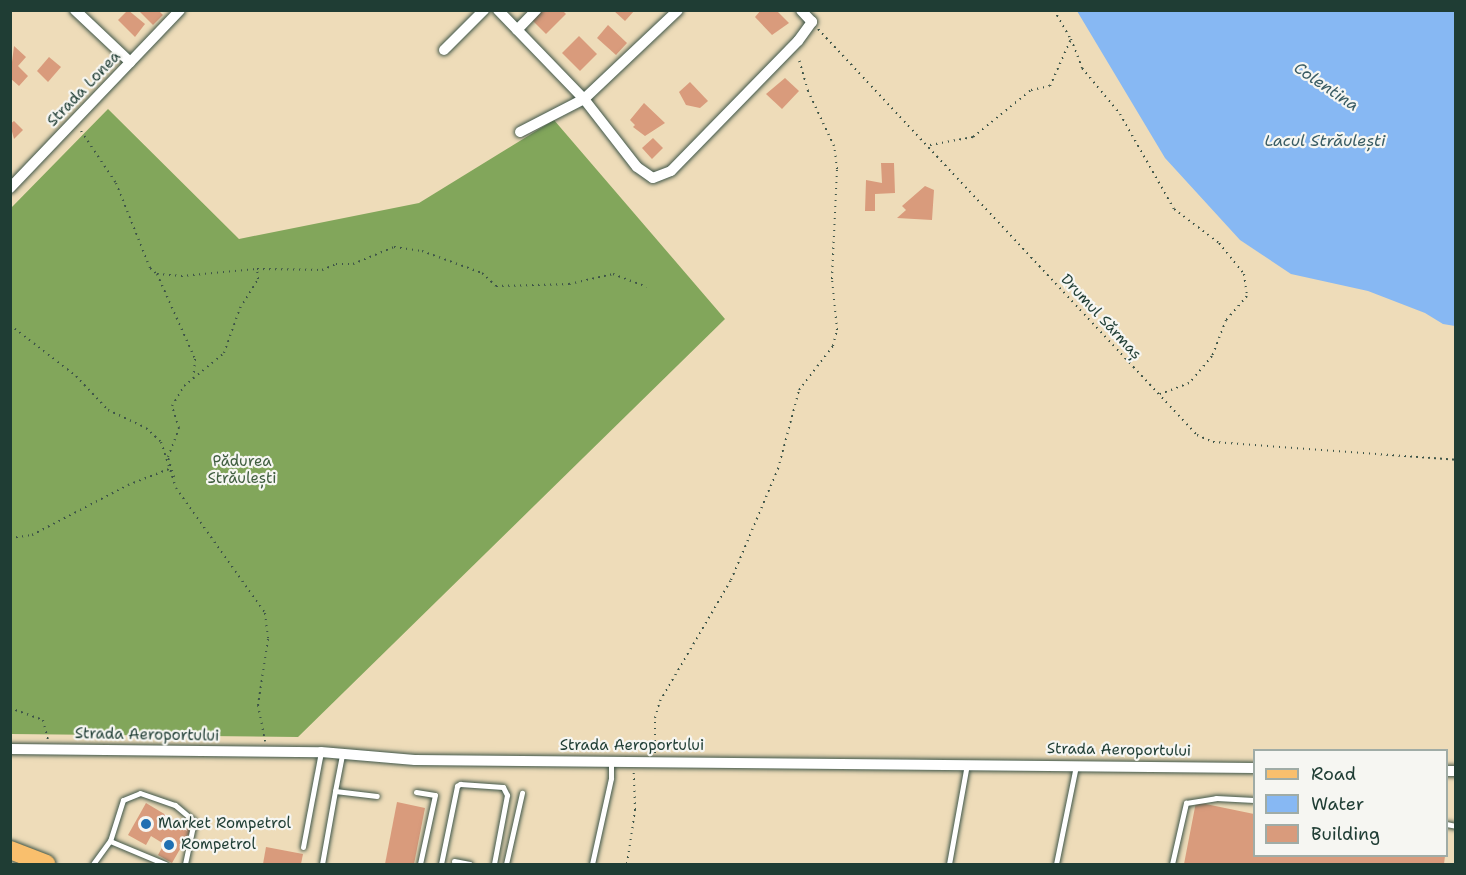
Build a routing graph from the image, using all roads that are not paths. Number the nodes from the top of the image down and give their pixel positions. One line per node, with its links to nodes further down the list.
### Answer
1 (75, 10): 10 (street)
2 (180, 10): 10 (street, Strada Lonea)
3 (484, 10): 9 (street)
4 (498, 10): 8 (street)
5 (536, 10): 8 (street)
6 (678, 10): 11 (street)
7 (801, 10): 11 (street)
8 (517, 30): 11 (street)
9 (444, 50)
10 (130, 62): 13 (street, Strada Lonea)
11 (584, 99): 12 (street)
12 (520, 132)
13 (10, 188)
14 (10, 748): 15 (street, Strada Aeroportului)
15 (321, 752): 16 (street, Strada Aeroportului); 27 (lane)
16 (342, 755): 17 (street, Strada Aeroportului); 21 (lane)
17 (611, 761): 18 (street, Strada Aeroportului); 40 (lane)
18 (967, 762): 19 (street, Strada Aeroportului); 41 (lane)
19 (1077, 764): 20 (street, Strada Aeroportului); 42 (lane)
20 (1253, 768)
21 (335, 791): 24 (lane); 34 (lane)
22 (416, 792): 35 (lane)
23 (522, 793): 39 (lane)
24 (377, 796)
25 (1253, 800): 43 (lane)
26 (110, 841): 31 (lane); 32 (lane); 33 (lane)
27 (303, 847)
28 (10, 850): 30 (main road)
29 (454, 861): 37 (lane)
30 (46, 864)
31 (93, 864)
32 (165, 864)
33 (185, 864)
34 (322, 864)
35 (420, 864)
36 (441, 864): 38 (lane)
37 (470, 864)
38 (494, 864)
39 (506, 864)
40 (592, 864)
41 (949, 864)
42 (1056, 864)
43 (1172, 864)

